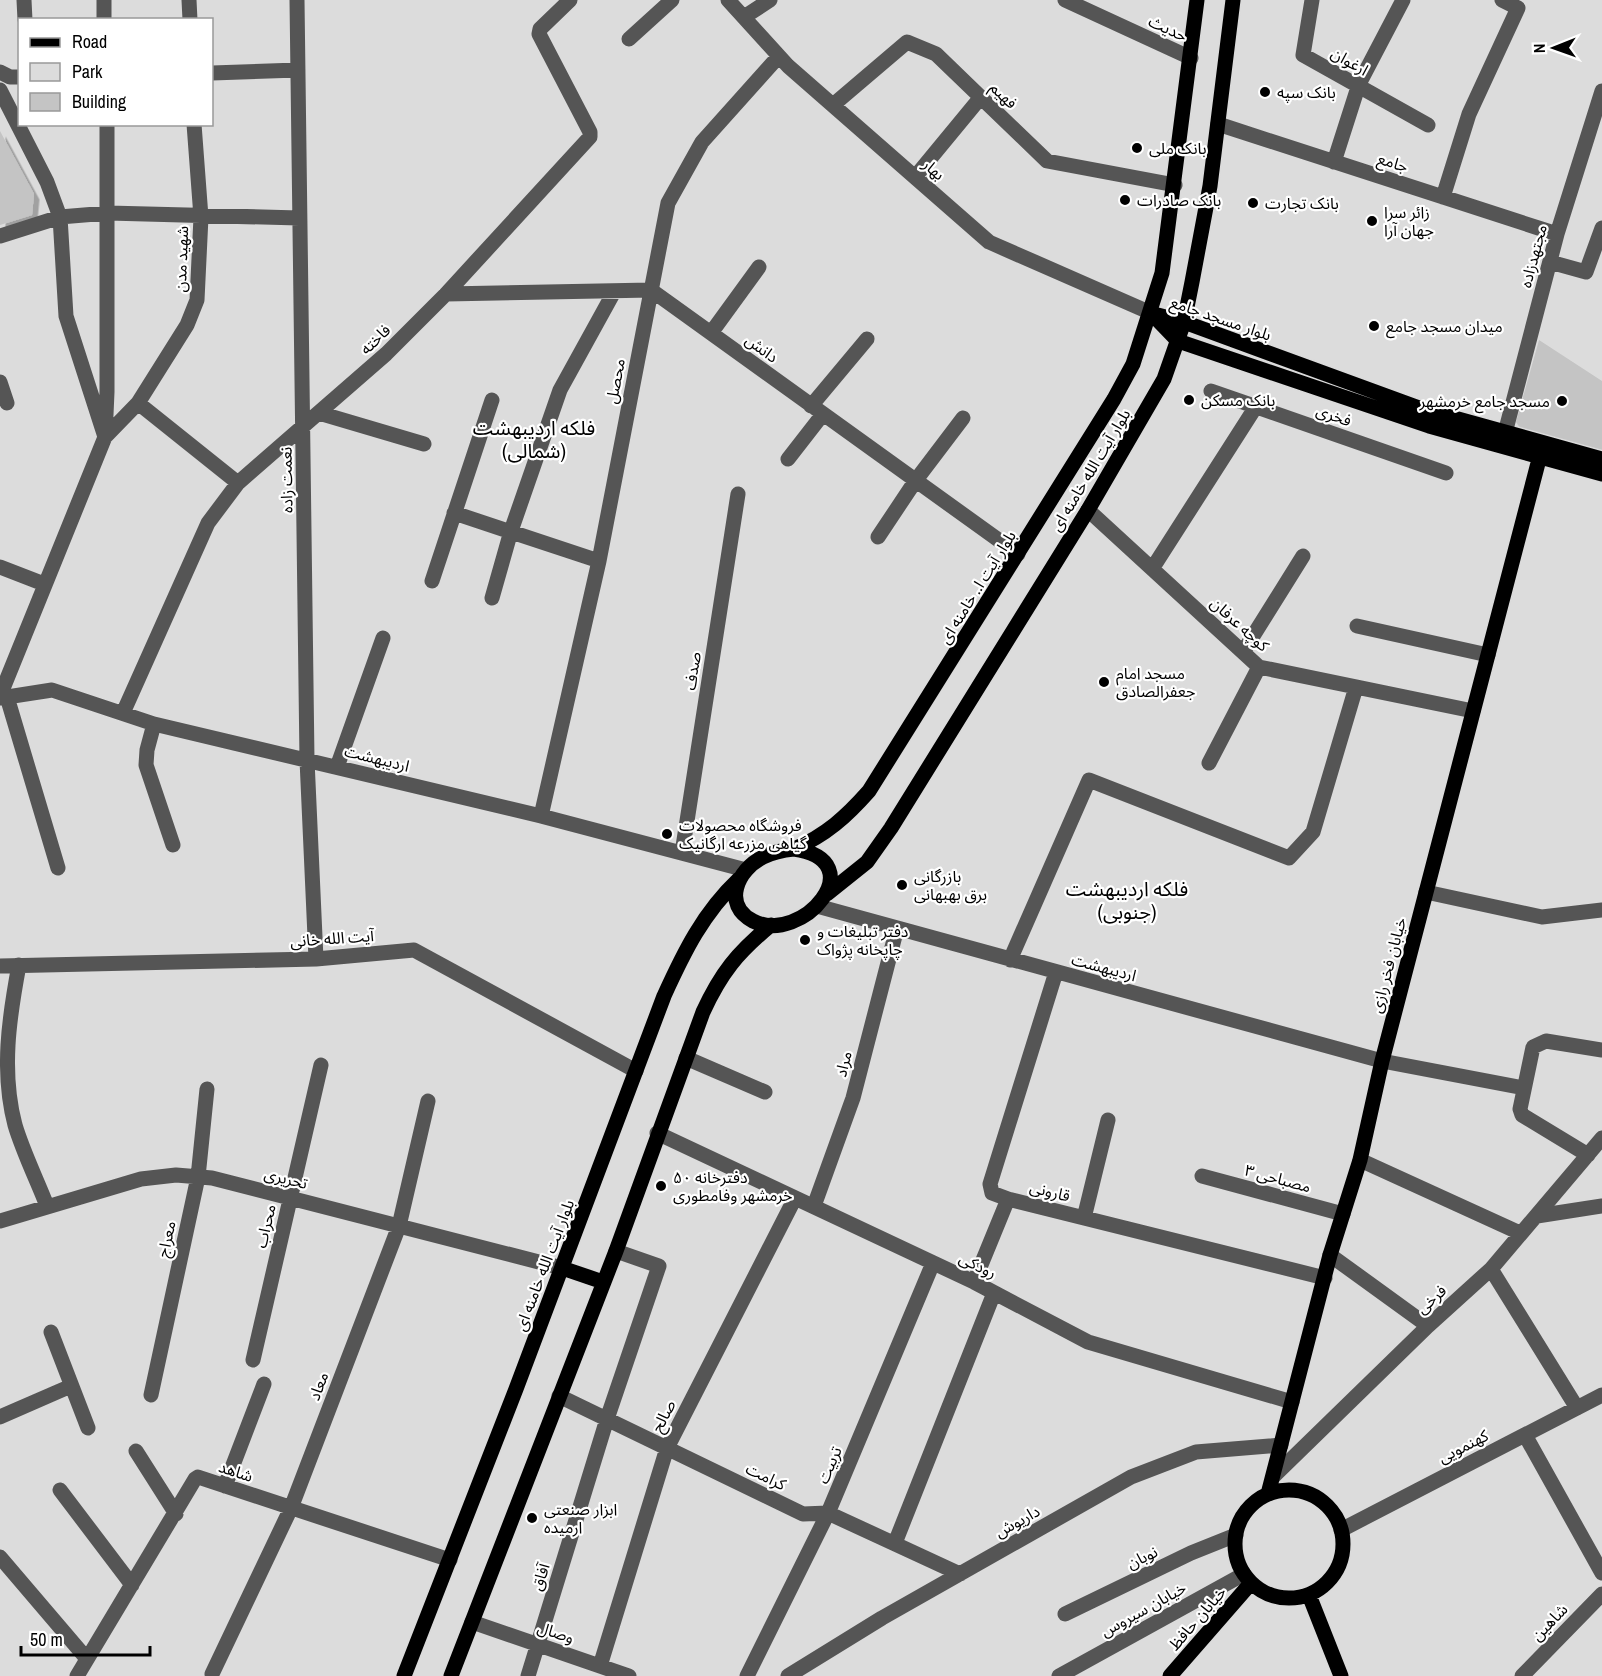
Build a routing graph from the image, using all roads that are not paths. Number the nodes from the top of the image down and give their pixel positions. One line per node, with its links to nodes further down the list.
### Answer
1 (24, 0): 16 (street)
2 (104, 0): 17 (street)
3 (189, 0): 18 (street)
4 (297, 0): 22 (street, نعمت زاده)
5 (672, 0): 19 (street)
6 (728, 0): 15 (street, بهار)
7 (770, 0): 15 (street)
8 (1065, 0): 21 (street, حدیث)
9 (1197, 0): 21 (main road)
10 (1312, 0): 26 (street, ارغوان)
11 (1403, 0): 26 (street)
12 (1502, 0): 40 (street)
13 (563, 2): 52 (street, فاخته)
14 (1233, 4): 31 (main road, بلوار آیت الله خامنه ای)
15 (744, 17): 20 (street, بهار)
16 (25, 18)
17 (105, 18)
18 (190, 18)
19 (629, 39)
20 (779, 56): 30 (street, بهار); 50 (street, محصل)
21 (1191, 58): 39 (main road)
22 (298, 70): 24 (street); 44 (street, نعمت زاده)
23 (0, 72): 25 (street)
24 (213, 73)
25 (18, 77)
26 (1358, 87): 33 (street, ارغوان); 37 (street)
27 (0, 90): 32 (street)
28 (1602, 91): 46 (street, مجتهدزاده)
29 (981, 97): 30 (street, فهیم); 38 (street); 39 (street, فهیم)
30 (833, 105): 38 (street, بهار)
31 (1218, 124): 37 (street, جامع); 54 (main road, بلوار آیت الله خامنه ای)
32 (18, 125)
33 (1428, 125)
34 (18, 126): 43 (street)
35 (107, 126): 41 (street, شهید مدن)
36 (194, 126): 42 (street, شهید مدن)
37 (1334, 162): 40 (street, جامع)
38 (915, 177): 53 (street, بهار)
39 (1175, 185): 53 (main road)
40 (1443, 197): 46 (street, جامع)
41 (108, 213): 42 (street); 43 (street); 69 (street, شهید مدن)
42 (201, 217): 44 (street); 62 (street, شهید مدن)
43 (60, 218): 47 (street); 69 (street)
44 (299, 218): 67 (street, نعمت زاده)
45 (1602, 228): 48 (street)
46 (1557, 234): 48 (street, مجتهدزاده)
47 (0, 236)
48 (1550, 262): 68 (street, مجتهدزاده)
49 (759, 267): 55 (street)
50 (651, 290): 51 (street); 55 (street, دانش); 85 (street, محصل)
51 (614, 292): 52 (street); 81 (street)
52 (446, 294): 65 (street, فاخته)
53 (1151, 313): 54 (main road, بلوار مسجد جامع); 57 (main road, بلوار مسجد جامع); 83 (main road, بلوار آیت ا.. خامنه ای)
54 (1184, 322): 57 (main road, بلوار آیت الله خامنه ای); 68 (main road, بلوار مسجد جامع)
55 (711, 333): 64 (street, دانش)
56 (867, 339): 64 (street)
57 (1178, 341): 71 (main road, بلوار مسجد جامع); 79 (main road, بلوار آیت الله خامنه ای)
58 (0, 382): 61 (street)
59 (1211, 391): 63 (street, فخری)
60 (492, 400): 80 (street)
61 (7, 403)
62 (138, 403): 69 (street, شهید مدن); 77 (street)
63 (1255, 408): 74 (street, فخری); 87 (street)
64 (817, 410): 72 (street); 76 (street, دانش)
65 (319, 413): 67 (street, فاخته); 70 (street)
66 (963, 418): 76 (street)
67 (303, 428): 77 (street, فاخته); 101 (street, نعمت زاده)
68 (1505, 433): 71 (main road, بلوار مسجد جامع)
69 (105, 437): 89 (street, شهید مدن)
70 (424, 444)
71 (1541, 451): 73 (main road, بلوار مسجد جامع); 75 (main road, بلوار مسجد جامع); 94 (main road, خیابان فخر رازی)
72 (788, 459)
73 (1602, 459)
74 (1446, 473)
75 (1602, 474)
76 (916, 480): 82 (street); 83 (street, دانش)
77 (238, 483): 99 (street, فاخته)
78 (738, 494): 107 (street, صدف)
79 (1088, 510): 87 (street, کوچه عرفان); 111 (main road, بلوار آیت الله خامنه ای)
80 (454, 513): 81 (street); 88 (street)
81 (511, 531): 85 (street); 90 (street)
82 (878, 537)
83 (1018, 554): 106 (main road, بلوار آیت ا.. خامنه ای)
84 (1303, 556): 93 (street)
85 (598, 561): 104 (street, محصل)
86 (0, 567): 89 (street)
87 (1152, 568): 93 (street, کوچه عرفان)
88 (432, 581)
89 (44, 584): 97 (street, شهید مدن)
90 (492, 598)
91 (1357, 626): 94 (street)
92 (383, 638): 103 (street)
93 (1243, 652): 95 (street, کوچه عرفان)
94 (1488, 655): 98 (main road, خیابان فخر رازی)
95 (1259, 667): 96 (street, کوچه عرفان); 102 (street)
96 (1356, 687): 98 (street, کوچه عرفان); 116 (street)
97 (2, 697): 99 (street, اردیبهشت); 108 (street)
98 (1473, 711): 110 (main road, خیابان فخر رازی)
99 (123, 713): 100 (street, اردیبهشت)
100 (154, 724): 101 (street, اردیبهشت); 105 (street)
101 (307, 760): 103 (street, اردیبهشت); 115 (street, نعمت زاده)
102 (1209, 763)
103 (337, 767): 104 (street, اردیبهشت)
104 (541, 816): 107 (street, اردیبهشت)
105 (174, 845)
106 (795, 849): 109 (main road); 111 (main road)
107 (682, 853): 109 (street, اردیبهشت)
108 (58, 868)
109 (743, 875): 113 (main road); 124 (main road, بلوار آیت الله خامنه ای)
110 (1426, 892): 112 (street); 122 (main road, خیابان فخر رازی)
111 (822, 900): 113 (main road); 114 (street, اردیبهشت)
112 (1602, 910)
113 (771, 925): 121 (main road)
114 (897, 928): 116 (street, اردیبهشت); 140 (street, مراد)
115 (316, 959): 117 (street, آیت الله خانی); 124 (street, آیت الله خانی)
116 (1010, 960): 119 (street, اردیبهشت)
117 (19, 965): 118 (street, آیت الله خانی); 139 (street)
118 (0, 966)
119 (1056, 972): 122 (street, اردیبهشت); 138 (street, قارونی)
120 (1602, 1050): 125 (street)
121 (686, 1058): 127 (street); 130 (main road)
122 (1382, 1061): 125 (street, اردیبهشت); 133 (main road, خیابان فخر رازی)
123 (321, 1065): 136 (street, محراب)
124 (636, 1071): 151 (main road, بلوار آیت الله خامنه ای)
125 (1524, 1088): 132 (street)
126 (207, 1089): 135 (street, معراج)
127 (765, 1092)
128 (428, 1101): 146 (street, معاد)
129 (1108, 1120): 144 (street)
130 (657, 1133): 137 (street, رودکی); 148 (main road)
131 (1602, 1138): 132 (street, فرخی)
132 (1588, 1155): 143 (street, فرخی)
133 (1360, 1160): 142 (main road, خیابان فخر رازی); 147 (street)
134 (1202, 1176): 142 (street, مصباحی ۳)
135 (198, 1177): 136 (street, تحریری); 139 (street, تحریری); 162 (street, معراج)
136 (290, 1198): 146 (street, تحریری); 159 (street, محراب)
137 (795, 1198): 140 (street, رودکی); 172 (street, صالح)
138 (1008, 1199): 144 (street, قارونی); 155 (street)
139 (47, 1206): 145 (street, تحریری)
140 (814, 1206): 150 (street, رودکی)
141 (1602, 1206): 143 (street)
142 (1343, 1214): 149 (main road, خیابان فخر رازی)
143 (1537, 1216): 147 (street, فرخی)
144 (1084, 1218): 153 (street, قارونی)
145 (0, 1221)
146 (399, 1226): 151 (street, تحریری); 178 (street, معاد)
147 (1520, 1233): 152 (street, فرخی)
148 (616, 1251): 154 (main road); 168 (street, آفاق)
149 (1330, 1255): 153 (main road, خیابان فخر رازی); 157 (street)
150 (933, 1263): 155 (street, رودکی); 179 (street, تربیت)
151 (562, 1268): 154 (main road); 185 (main road, بلوار آیت الله خامنه ای)
152 (1491, 1269): 157 (street, فرخی); 166 (street)
153 (1325, 1278): 165 (main road, خیابان فخر رازی)
154 (603, 1282): 164 (main road)
155 (974, 1282): 156 (street, رودکی)
156 (994, 1293): 165 (street, رودکی); 183 (street)
157 (1428, 1326): 174 (street, فرخی)
158 (51, 1332): 161 (street)
159 (252, 1360)
160 (264, 1384): 175 (street)
161 (71, 1386): 167 (street); 169 (street)
162 (151, 1395)
163 (1602, 1395): 166 (street, کهنمویی)
164 (560, 1396): 168 (street, کرامت); 193 (main road)
165 (1292, 1402): 171 (main road, خیابان فخر رازی)
166 (1576, 1408): 170 (street, کهنمویی)
167 (0, 1416)
168 (607, 1419): 172 (street, کرامت); 194 (street, آفاق)
169 (88, 1428)
170 (1525, 1435): 181 (street, کهنمویی); 186 (street)
171 (1281, 1445): 174 (main road, خیابان فخر رازی); 187 (street, داریوش)
172 (667, 1448): 179 (street, کرامت); 196 (street, صالح)
173 (136, 1451): 180 (street)
174 (1273, 1477): 177 (main road, خیابان فخر رازی)
175 (225, 1486): 178 (street, شاهد); 180 (street, شاهد)
176 (60, 1490): 189 (street)
177 (1268, 1494): 181 (main road); 182 (main road)
178 (291, 1508): 185 (street, شاهد); 197 (street, معاد)
179 (828, 1513): 183 (street, کرامت); 203 (street, تربیت)
180 (176, 1514): 189 (street, شاهد)
181 (1341, 1530): 191 (main road)
182 (1236, 1535): 188 (main road); 192 (street, نوبان)
183 (895, 1543): 187 (street, کرامت)
184 (0, 1557): 195 (street)
185 (450, 1560): 199 (main road, بلوار آیت الله خامنه ای)
186 (1602, 1573)
187 (960, 1574): 204 (street, داریوش)
188 (1247, 1579): 191 (main road); 205 (street, خیابان سیروس); 206 (main road, خیابان حافظ)
189 (132, 1585): 195 (street, شاهد)
190 (1602, 1594): 208 (street, شاهین)
191 (1309, 1595): 207 (main road)
192 (1065, 1614)
193 (472, 1622): 194 (street, وصال); 200 (main road)
194 (538, 1646): 196 (street, وصال); 201 (street, آفاق)
195 (87, 1659): 198 (street, شاهد)
196 (600, 1666): 202 (street, وصال)
197 (212, 1674)
198 (76, 1676)
199 (404, 1676)
200 (451, 1676)
201 (528, 1676)
202 (629, 1676)
203 (747, 1676)
204 (788, 1676)
205 (1059, 1676)
206 (1170, 1676)
207 (1341, 1676)
208 (1522, 1676)

